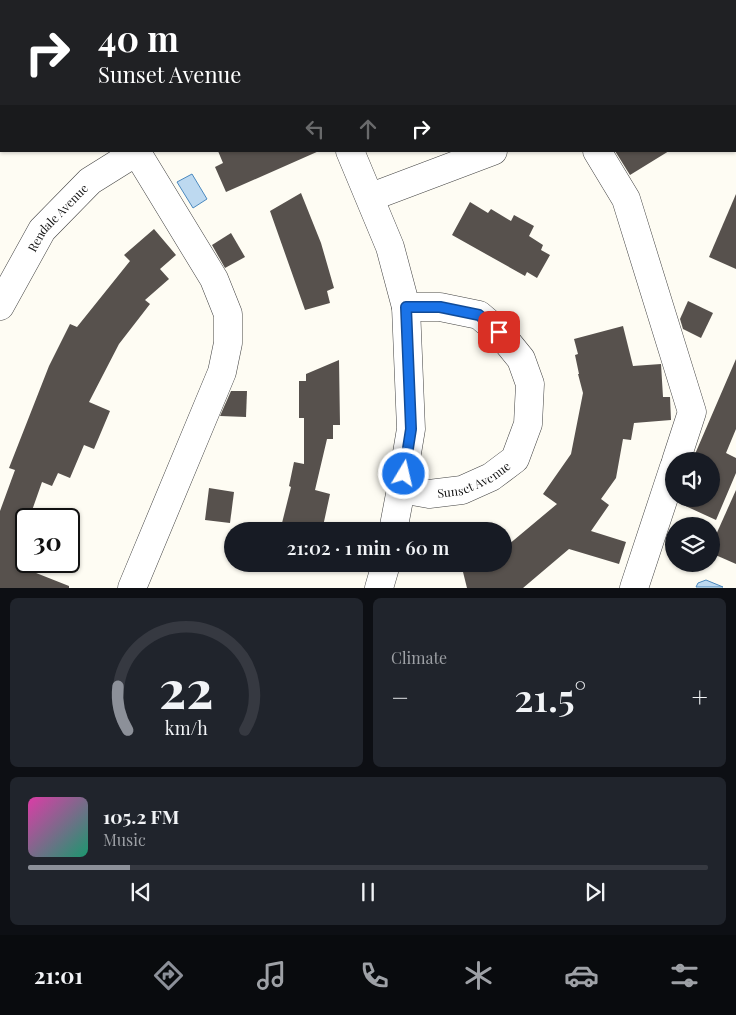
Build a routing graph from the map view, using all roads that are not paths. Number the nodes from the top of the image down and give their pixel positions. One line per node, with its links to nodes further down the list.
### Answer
1 (137, 152): 6 (street, Rendale Avenue); 13 (street)
2 (350, 152): 5 (street)
3 (490, 152): 5 (street)
4 (598, 152): 8 (street)
5 (371, 197): 7 (street)
6 (0, 306)
7 (406, 307): 9 (street); 9 (street, Sunset Avenue)
8 (679, 452)
9 (402, 489): 11 (street)
10 (665, 494): 15 (street)
11 (395, 522)
12 (384, 572): 14 (street)
13 (132, 588)
14 (379, 588)
15 (634, 588)

